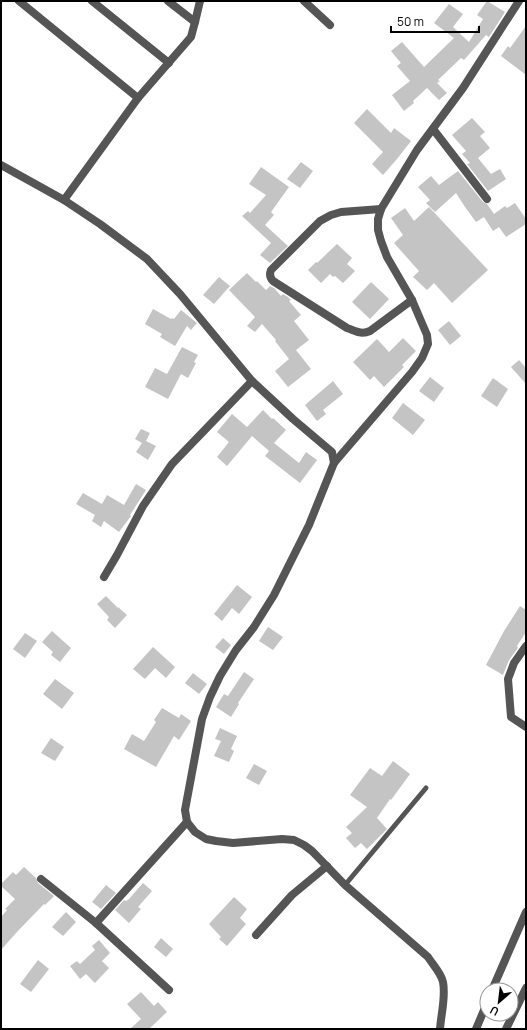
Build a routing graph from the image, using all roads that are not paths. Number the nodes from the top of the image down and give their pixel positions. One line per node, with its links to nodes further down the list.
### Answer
1 (19, 1): 10 (street)
2 (92, 1): 9 (street)
3 (168, 1): 7 (street)
4 (200, 1): 7 (street)
5 (304, 1): 8 (street)
6 (519, 1): 11 (street)
7 (195, 22): 9 (street)
8 (330, 25)
9 (169, 63): 10 (street)
10 (138, 98): 14 (street)
11 (432, 129): 13 (street); 15 (street)
12 (1, 165): 14 (street)
13 (487, 199)
14 (64, 200): 17 (street)
15 (381, 210): 16 (street); 16 (street)
16 (412, 300): 18 (street)
17 (252, 381): 18 (street); 19 (street)
18 (334, 463): 23 (street)
19 (104, 577)
20 (526, 646): 21 (street)
21 (526, 727)
22 (426, 788): 26 (lane)
23 (187, 822): 24 (street); 28 (street)
24 (327, 866): 26 (street); 29 (street)
25 (41, 879): 28 (street)
26 (345, 885): 33 (street)
27 (526, 912): 30 (street)
28 (96, 923): 32 (street)
29 (256, 934)
30 (495, 982)
31 (526, 988): 34 (street)
32 (169, 990)
33 (440, 1029)
34 (506, 1029)

